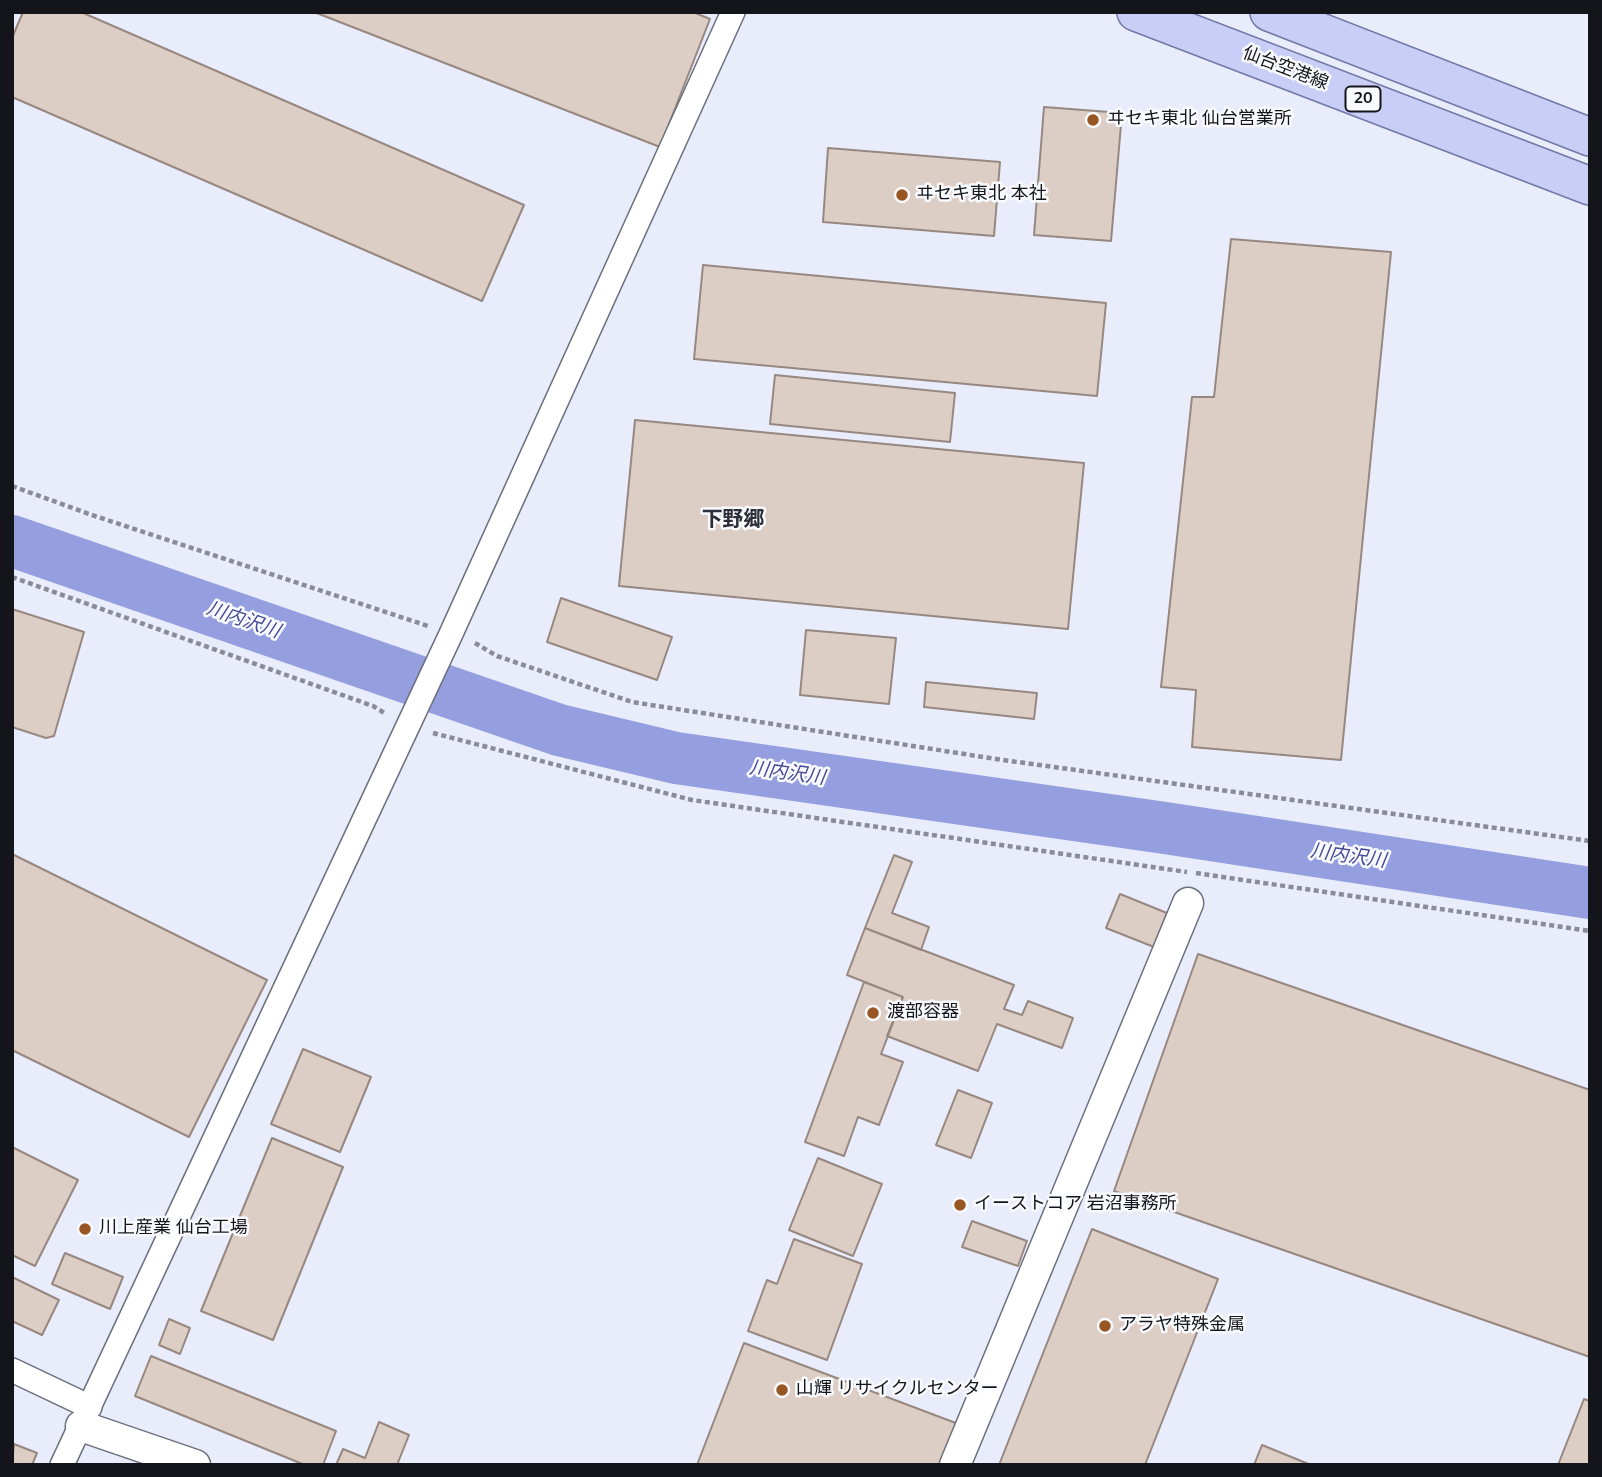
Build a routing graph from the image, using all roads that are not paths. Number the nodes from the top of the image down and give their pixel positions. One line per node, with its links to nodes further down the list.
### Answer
1 (733, 12): 8 (street)
2 (1136, 12): 5 (main road, 仙台空港線 / 20)
3 (1269, 12): 4 (main road)
4 (1590, 137)
5 (1590, 186)
6 (1188, 903): 11 (street)
7 (12, 1370): 8 (street)
8 (85, 1417): 9 (street); 10 (street)
9 (62, 1465)
10 (195, 1465)
11 (955, 1465)

